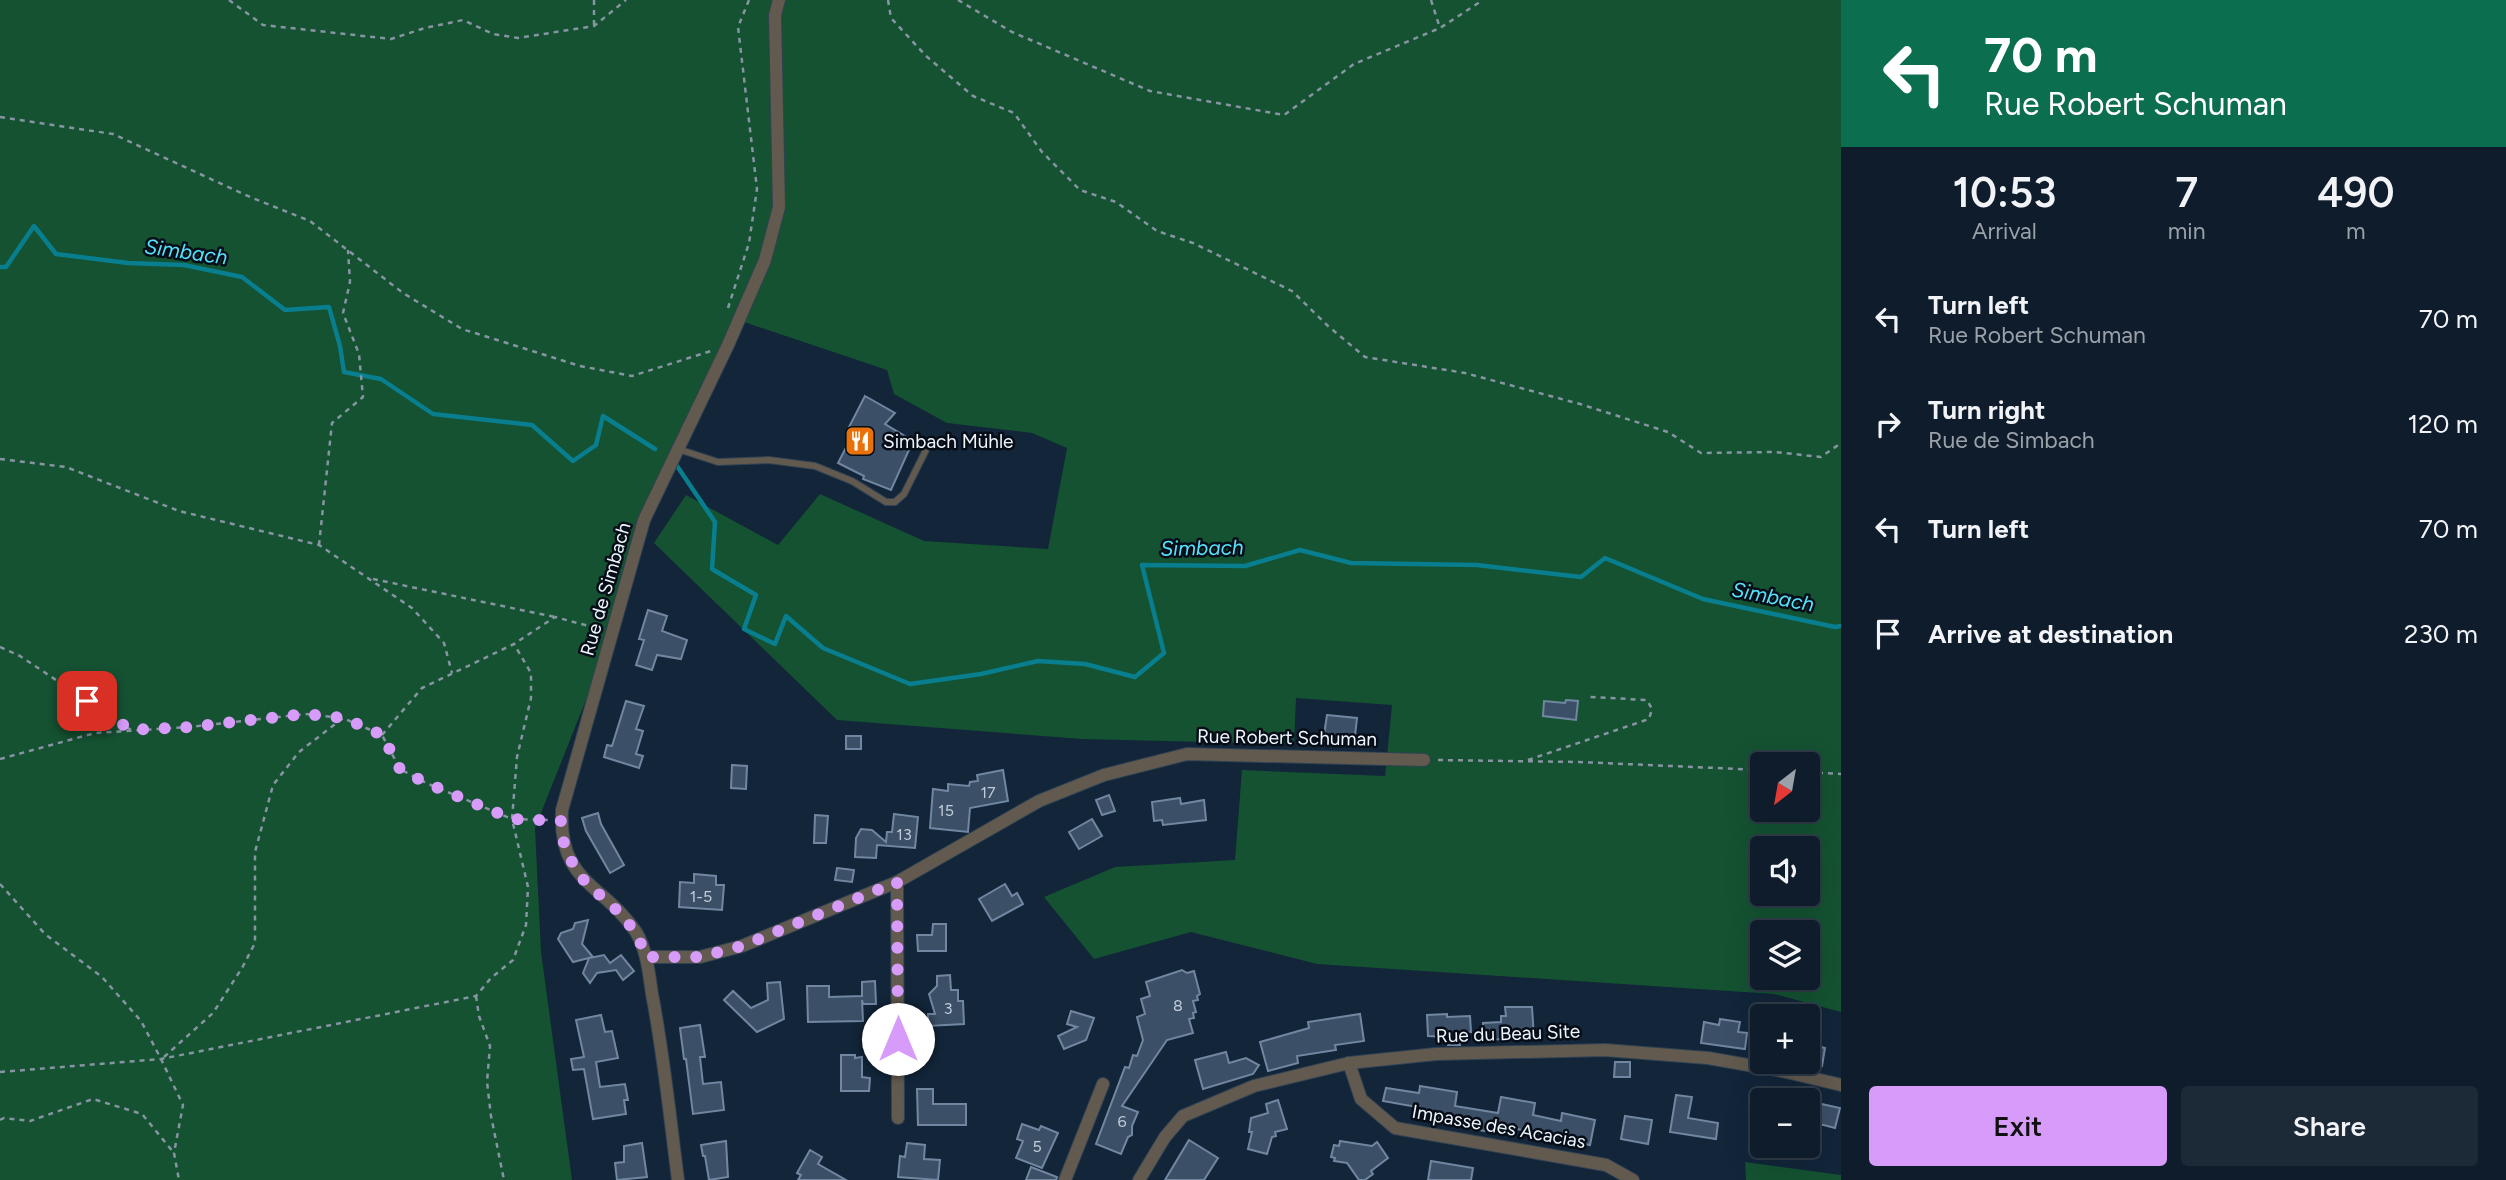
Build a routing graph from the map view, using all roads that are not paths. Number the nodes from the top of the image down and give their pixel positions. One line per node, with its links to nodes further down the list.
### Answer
1 (779, 0): 2 (street, Rue de Simbach)
2 (678, 449): 3 (lane); 6 (street, Rue de Simbach)
3 (926, 450)
4 (1424, 760): 5 (street, Rue Robert Schuman)
5 (897, 882): 6 (street, Rue Robert Schuman); 10 (street)
6 (646, 957): 11 (street, Rue de Simbach)
7 (1349, 1063): 9 (street, Rue du Beau Site); 13 (street, Rue du Beau Site); 14 (street, Impasse des Acacias)
8 (1103, 1084): 12 (street)
9 (1841, 1085)
10 (898, 1118)
11 (678, 1180)
12 (1065, 1180)
13 (1139, 1180)
14 (1633, 1180)

